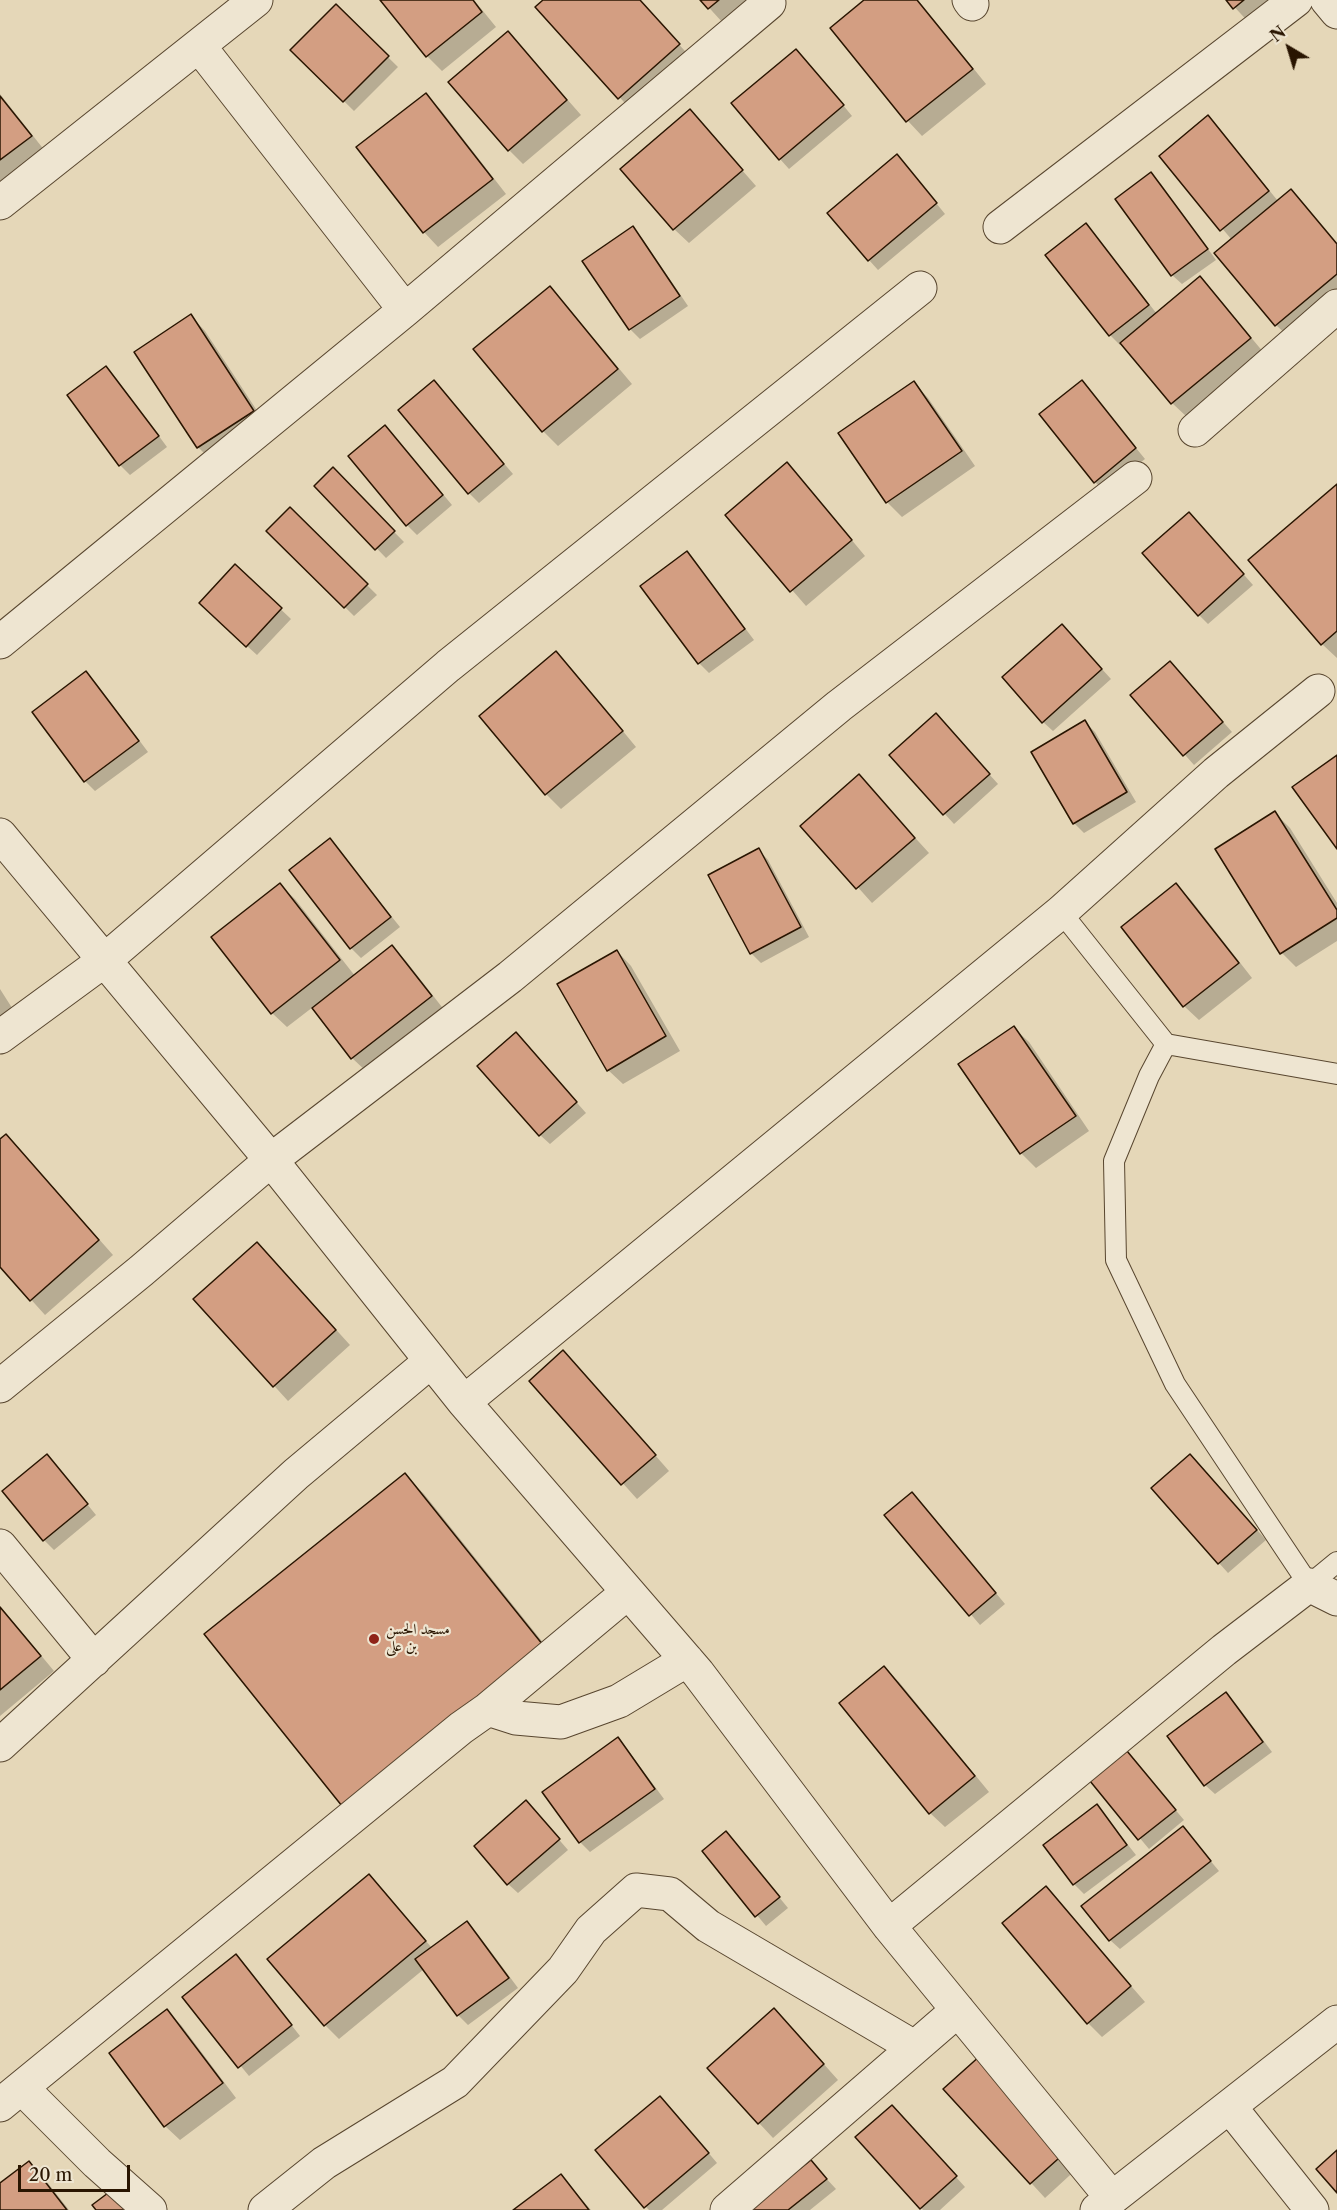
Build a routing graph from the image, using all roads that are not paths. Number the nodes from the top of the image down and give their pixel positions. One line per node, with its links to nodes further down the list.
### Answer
1 (256, 0): 6 (street)
2 (1296, 0): 8 (street)
3 (1327, 0): 5 (street)
4 (769, 3): 11 (street)
5 (1337, 12)
6 (199, 46): 7 (street); 11 (street)
7 (0, 203)
8 (1000, 227)
9 (920, 288): 18 (street)
10 (1337, 306): 12 (street)
11 (405, 310): 14 (street)
12 (1195, 430)
13 (1135, 477): 22 (street)
14 (0, 642)
15 (1318, 691): 17 (street)
16 (0, 836): 18 (street)
17 (1061, 912): 20 (lane); 25 (street)
18 (105, 960): 19 (street); 22 (street)
19 (0, 1036)
20 (1166, 1044): 21 (lane); 28 (lane)
21 (1337, 1074)
22 (271, 1160): 23 (street); 24 (street)
23 (431, 1361): 25 (street); 30 (street)
24 (0, 1386)
25 (464, 1402): 29 (street)
26 (0, 1546): 30 (street)
27 (1337, 1562): 28 (lane)
28 (1323, 1592): 34 (street)
29 (627, 1593): 31 (street); 32 (street)
30 (94, 1660): 33 (street)
31 (687, 1660): 32 (street); 34 (street)
32 (488, 1709): 38 (street)
33 (0, 1744)
34 (889, 1926): 35 (street)
35 (958, 2010): 37 (street); 40 (street)
36 (1337, 2022): 39 (street)
37 (914, 2047): 42 (street); 43 (street)
38 (11, 2097): 41 (street)
39 (1230, 2107): 40 (street); 44 (street)
40 (1105, 2204)
41 (150, 2210)
42 (265, 2210)
43 (727, 2210)
44 (1312, 2210)

